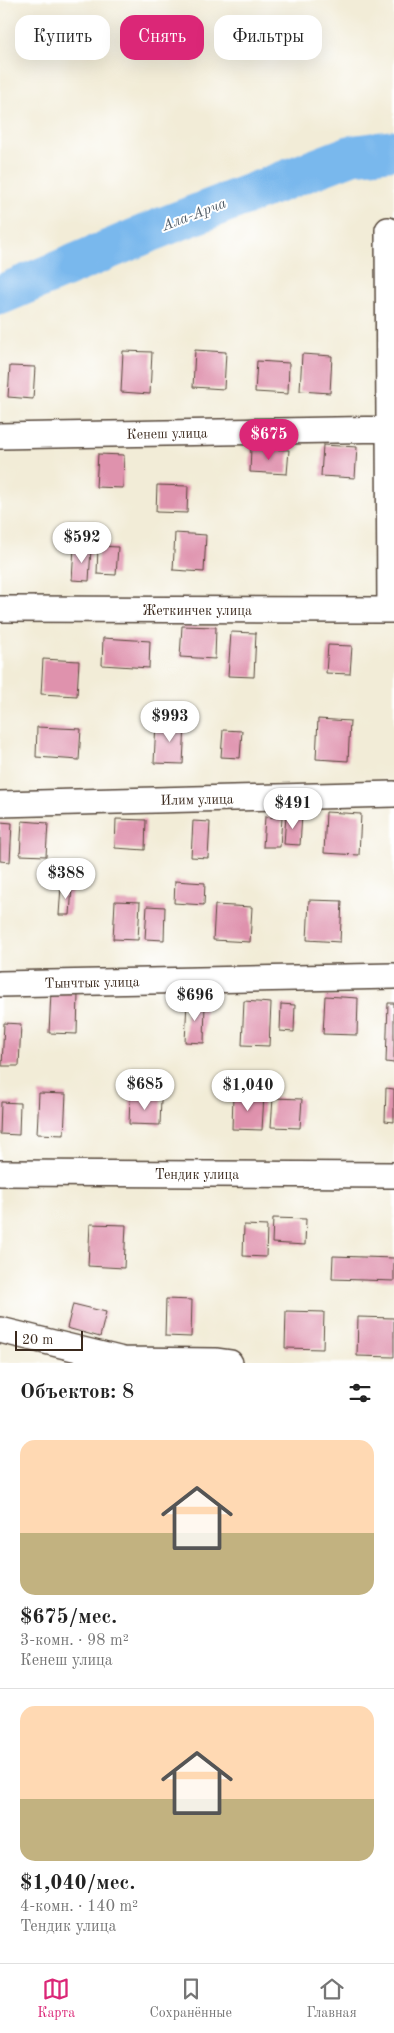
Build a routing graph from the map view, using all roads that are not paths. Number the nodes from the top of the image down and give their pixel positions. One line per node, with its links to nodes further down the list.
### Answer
1 (388, 230): 2 (street)
2 (392, 429): 3 (street, Кенеш улица); 5 (street)
3 (0, 436)
4 (0, 610): 5 (street, Жеткинчек улица)
5 (392, 610)
6 (394, 794): 7 (street, Илим улица)
7 (0, 804)
8 (394, 976): 9 (street, Тынчтык улица)
9 (0, 984)
10 (0, 1173): 11 (street, Тендик улица)
11 (394, 1175)
12 (0, 1330): 13 (street)
13 (230, 1363)

